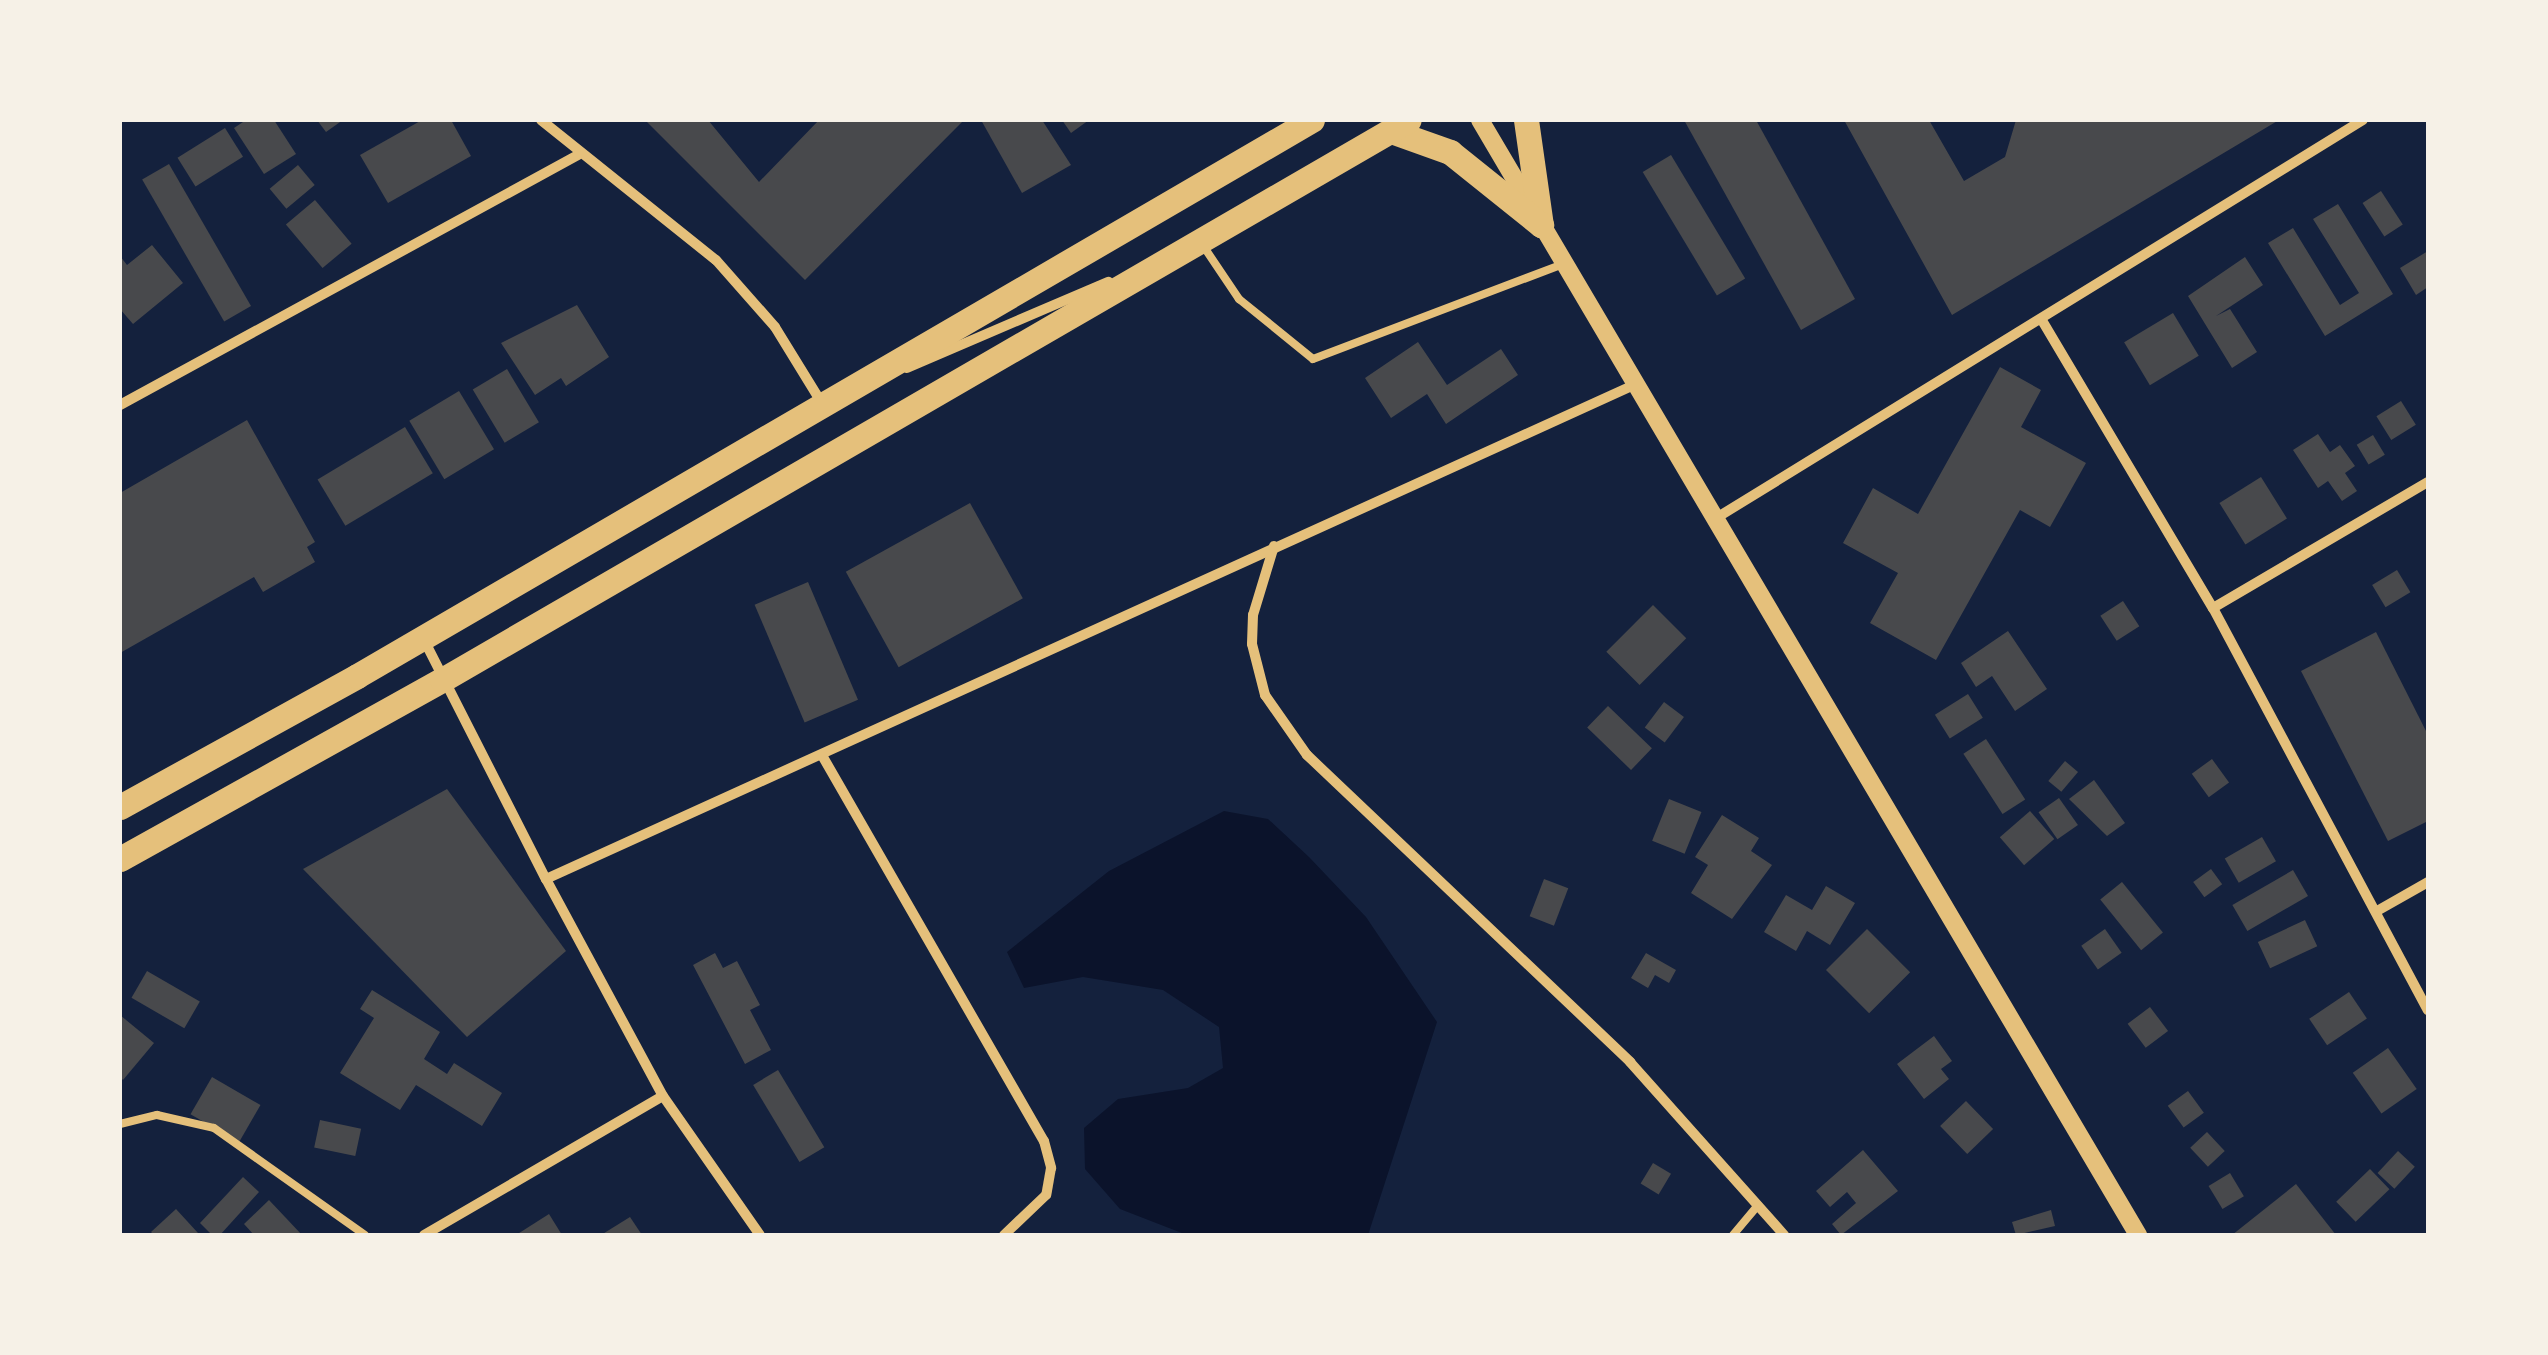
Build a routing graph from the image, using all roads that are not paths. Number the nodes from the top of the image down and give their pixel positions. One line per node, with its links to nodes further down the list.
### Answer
1 (541, 120): 7 (street)
2 (1312, 120): 14 (main road)
3 (1480, 120): 8 (street)
4 (1526, 120): 8 (main road)
5 (2364, 120): 11 (street)
6 (1400, 125): 8 (main road); 9 (main road)
7 (578, 155): 13 (street); 14 (street)
8 (1541, 225): 10 (street)
9 (1200, 242): 10 (lane); 14 (street); 20 (main road)
10 (1563, 264): 12 (street)
11 (2043, 322): 16 (street); 18 (street)
12 (1632, 386): 16 (street); 17 (street)
13 (120, 404)
14 (823, 405): 19 (main road)
15 (2428, 482): 18 (street)
16 (1714, 520): 37 (street)
17 (1274, 546): 21 (street); 30 (street)
18 (2214, 608): 26 (street)
19 (423, 638): 20 (street); 22 (main road)
20 (442, 680): 23 (main road); 24 (street)
21 (823, 757): 24 (street); 34 (street)
22 (120, 806)
23 (120, 859)
24 (546, 879): 28 (street)
25 (2428, 882): 26 (street)
26 (2377, 911): 27 (street)
27 (2428, 1010)
28 (663, 1096): 32 (street); 33 (street)
29 (120, 1124): 31 (lane)
30 (1758, 1205): 35 (lane); 36 (street)
31 (364, 1235)
32 (424, 1235)
33 (760, 1235)
34 (1004, 1235)
35 (1732, 1235)
36 (1784, 1235)
37 (2138, 1235)

